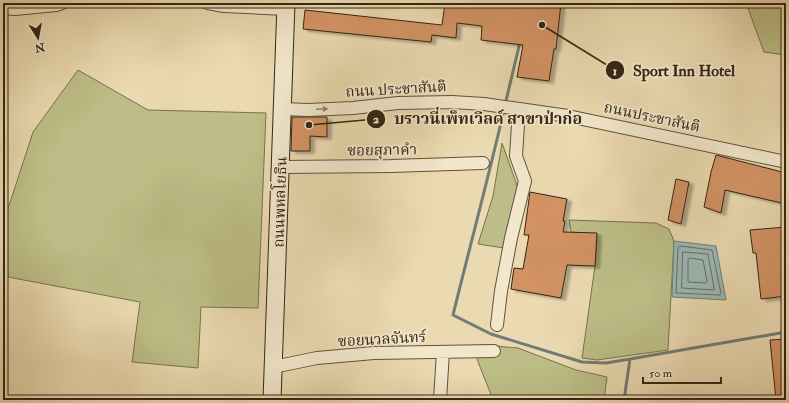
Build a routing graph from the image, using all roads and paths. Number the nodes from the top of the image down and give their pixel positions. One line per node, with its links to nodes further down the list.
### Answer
1 (62, 3): 4 (street)
2 (208, 3): 3 (street)
3 (286, 6): 6 (main road, ถนนพหลโยธิน)
4 (3, 8)
5 (510, 108): 6 (street, ถนน ประชาสันติ, one-way to 5); 7 (street, ถนนประชาสันติ); 10 (street)
6 (283, 109): 9 (main road, ถนนพหลโยธิน)
7 (786, 162)
8 (483, 163): 9 (street, ซอยสุภาคำ)
9 (281, 167): 13 (main road, ถนนพหลโยธิน)
10 (497, 325)
11 (494, 351): 12 (street, ซอยนวลจันทร์)
12 (443, 352): 13 (street, ซอยนวลจันทร์); 15 (street)
13 (273, 367): 14 (main road, ถนนพหลโยธิน)
14 (272, 400)
15 (440, 400)

